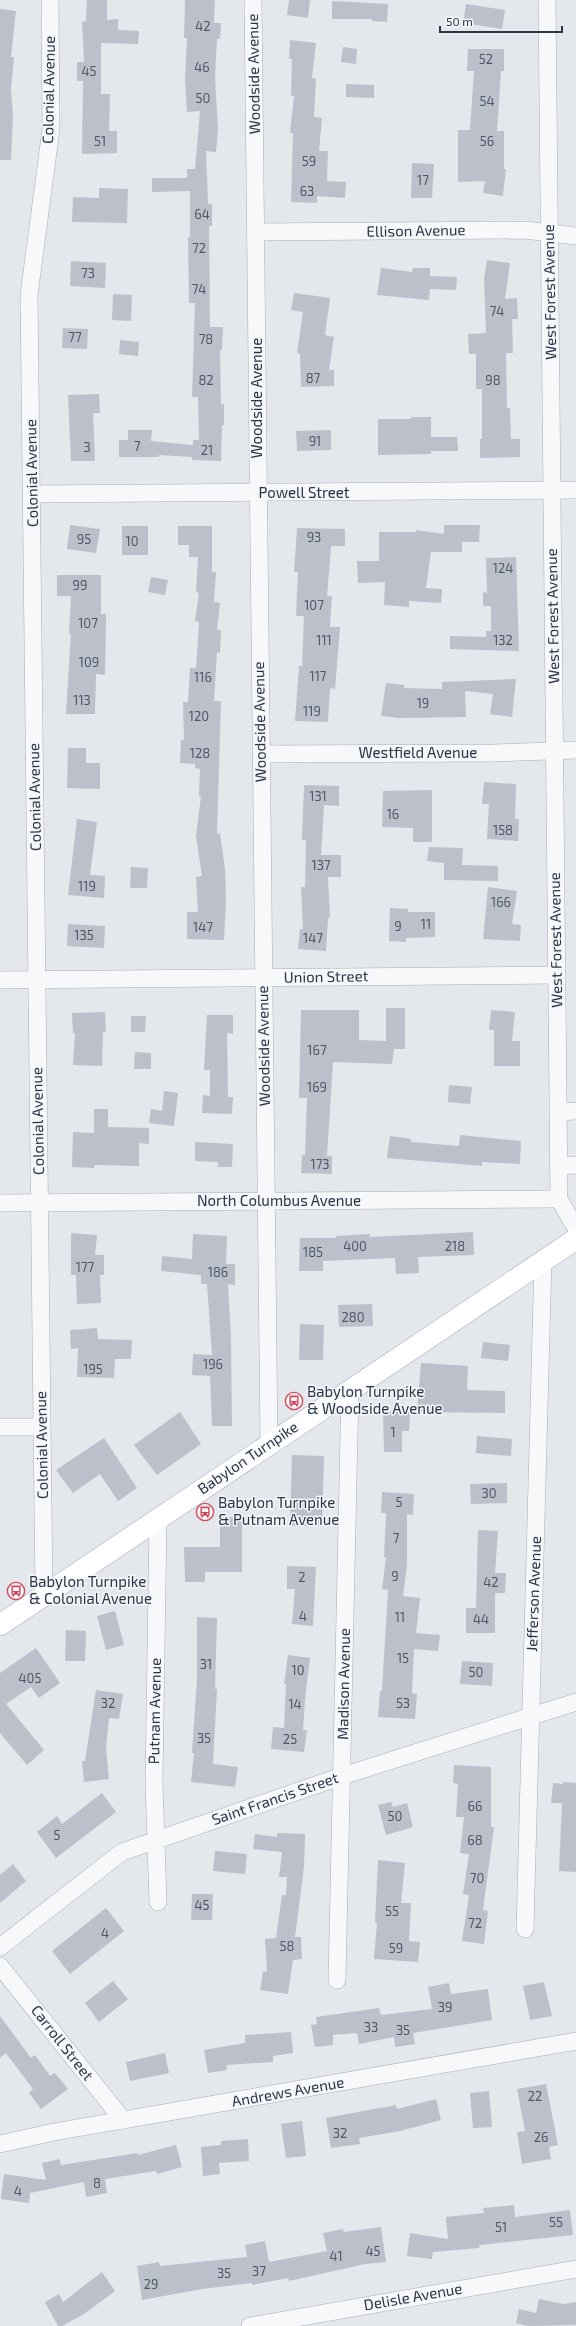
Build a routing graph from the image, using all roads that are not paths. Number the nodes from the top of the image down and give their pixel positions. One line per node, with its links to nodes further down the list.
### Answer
1 (50, 0): 10 (street, Colonial Avenue)
2 (253, 0): 4 (street, Woodside Avenue)
3 (547, 0): 5 (street, West Forest Avenue)
4 (256, 232): 5 (street, Ellison Avenue); 9 (street, Woodside Avenue)
5 (549, 234): 6 (street, Ellison Avenue); 7 (street, West Forest Avenue)
6 (576, 236)
7 (552, 490): 8 (street, Powell Street); 9 (street, Powell Street); 11 (street, West Forest Avenue)
8 (576, 490)
9 (258, 493): 10 (street, Powell Street); 13 (street, Woodside Avenue)
10 (32, 494): 17 (street, Colonial Avenue)
11 (554, 750): 12 (street, Westfield Avenue); 13 (street, Westfield Avenue); 14 (street, West Forest Avenue)
12 (576, 750)
13 (261, 754): 15 (street, Woodside Avenue)
14 (556, 975): 15 (street, Union Street); 18 (street, West Forest Avenue)
15 (263, 978): 17 (street, Union Street); 23 (street, Woodside Avenue)
16 (0, 980): 17 (street, Union Street)
17 (37, 980): 25 (street, Colonial Avenue)
18 (558, 1112): 19 (street); 21 (street, West Forest Avenue)
19 (576, 1112)
20 (576, 1165): 21 (street)
21 (558, 1166): 22 (street, West Forest Avenue)
22 (559, 1199): 23 (street, North Columbus Avenue); 26 (street, West Forest Avenue)
23 (265, 1201): 25 (street, North Columbus Avenue); 32 (street, Woodside Avenue)
24 (0, 1203): 25 (street, North Columbus Avenue)
25 (39, 1203): 30 (street, Colonial Avenue)
26 (576, 1228)
27 (576, 1239): 28 (main road, Babylon Turnpike)
28 (543, 1260): 29 (main road, Babylon Turnpike); 37 (street, Jefferson Avenue)
29 (350, 1389): 32 (main road, Babylon Turnpike); 38 (street, Madison Avenue)
30 (41, 1427): 31 (street); 34 (street, Colonial Avenue)
31 (0, 1428)
32 (269, 1444): 33 (main road, Babylon Turnpike)
33 (158, 1519): 34 (main road, Babylon Turnpike); 39 (street, Putnam Avenue)
34 (44, 1595): 35 (main road, Babylon Turnpike)
35 (0, 1625)
36 (576, 1702): 37 (street, Saint Francis Street)
37 (530, 1716): 38 (street, Saint Francis Street); 41 (street, Jefferson Avenue)
38 (342, 1776): 39 (street, Saint Francis Street); 44 (street, Madison Avenue)
39 (156, 1839): 40 (street, Putnam Avenue); 42 (street, Saint Francis Street)
40 (158, 1902)
41 (525, 1929)
42 (0, 1947)
43 (0, 1966): 46 (street, Carroll Street)
44 (337, 1980)
45 (576, 2041): 46 (street, Andrews Avenue)
46 (123, 2120): 47 (street, Andrews Avenue)
47 (0, 2144)
48 (576, 2269): 49 (street, Delisle Avenue)
49 (250, 2326)

